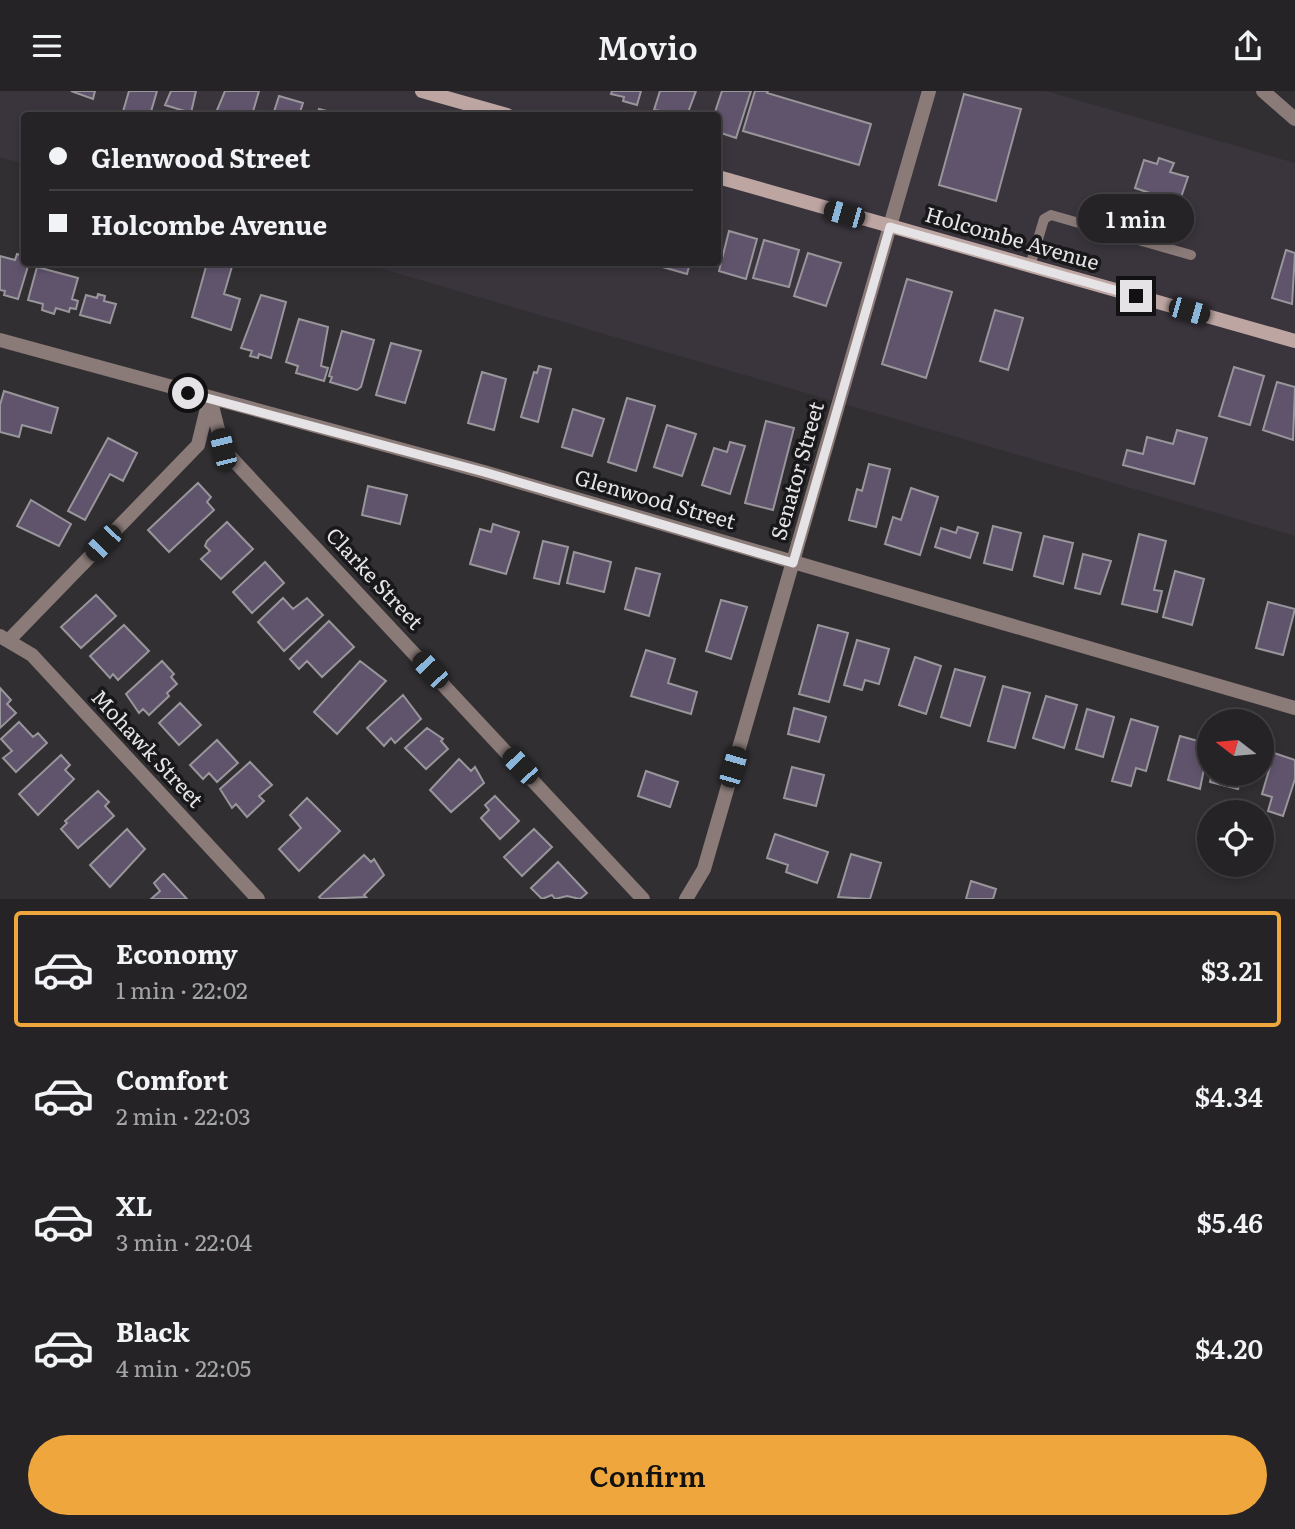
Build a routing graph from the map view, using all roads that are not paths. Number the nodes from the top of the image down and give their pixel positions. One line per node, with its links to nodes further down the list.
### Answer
1 (422, 91): 4 (street)
2 (929, 91): 7 (street, Senator Street)
3 (1263, 91): 5 (street)
4 (496, 112)
5 (1295, 119)
6 (721, 178): 7 (street, Holcombe Avenue)
7 (890, 227): 9 (street, Holcombe Avenue); 13 (street, Senator Street)
8 (1191, 255): 9 (lane)
9 (1030, 266): 11 (street, Holcombe Avenue)
10 (0, 340): 12 (street, Glenwood Street)
11 (1295, 341)
12 (210, 398): 13 (street, Glenwood Street); 14 (street); 17 (street, Clarke Street)
13 (793, 563): 15 (street, Glenwood Street); 18 (street, Senator Street)
14 (4, 638): 16 (street, Mohawk Street)
15 (1295, 708)
16 (258, 899)
17 (643, 899)
18 (689, 899)

